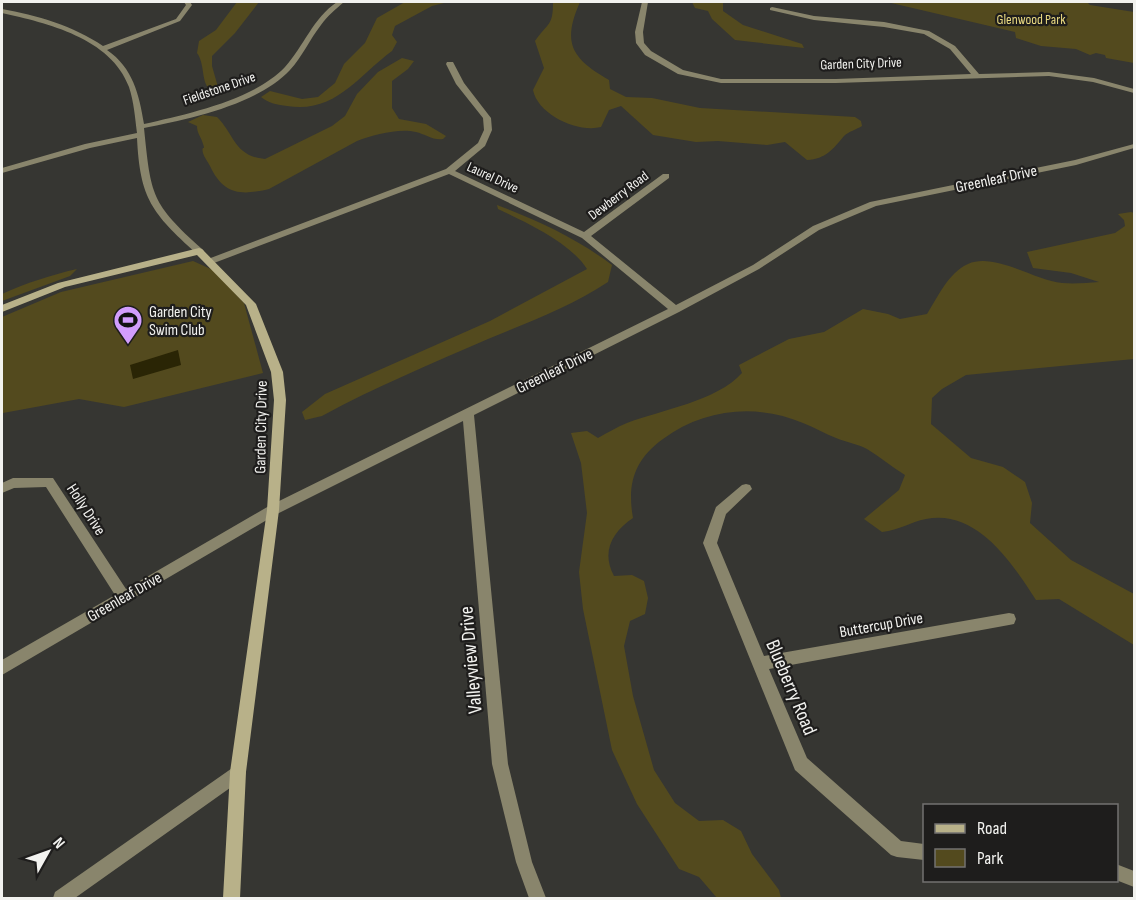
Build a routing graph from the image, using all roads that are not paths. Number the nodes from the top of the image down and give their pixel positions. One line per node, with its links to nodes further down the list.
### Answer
1 (188, 2): 6 (street)
2 (341, 2): 10 (street, Fieldstone Drive)
3 (645, 2): 8 (street, Garden City Drive)
4 (772, 9): 8 (street)
5 (2, 11): 6 (street, Garden City Drive)
6 (102, 49): 10 (street, Garden City Drive)
7 (450, 64): 13 (street)
8 (975, 74): 9 (street, Garden City Drive)
9 (1134, 91)
10 (140, 131): 12 (street, Fieldstone Drive); 16 (street, Garden City Drive)
11 (1134, 146): 19 (street, Greenleaf Drive)
12 (2, 171)
13 (449, 171): 15 (street, Laurel Drive); 17 (street, Laurel Drive)
14 (666, 176): 15 (street, Dewberry Road)
15 (585, 236): 19 (street, Laurel Drive)
16 (199, 251): 17 (street, Garden City Drive); 18 (street)
17 (211, 261): 23 (street, Garden City Drive)
18 (2, 309)
19 (675, 310): 20 (street, Greenleaf Drive)
20 (468, 412): 23 (street, Greenleaf Drive); 34 (street, Valleyview Drive)
21 (2, 488): 24 (street, Holly Drive)
22 (747, 489): 26 (street, Blueberry Road)
23 (273, 510): 24 (street, Greenleaf Drive); 28 (street, Garden City Drive)
24 (123, 596): 27 (street, Greenleaf Drive)
25 (1009, 619): 26 (street, Buttercup Drive)
26 (759, 664): 29 (street, Blueberry Road)
27 (2, 668)
28 (238, 771): 32 (street); 33 (street, Garden City Drive)
29 (923, 852)
30 (1118, 873): 31 (street)
31 (1134, 879)
32 (61, 898)
33 (231, 898)
34 (538, 898)

